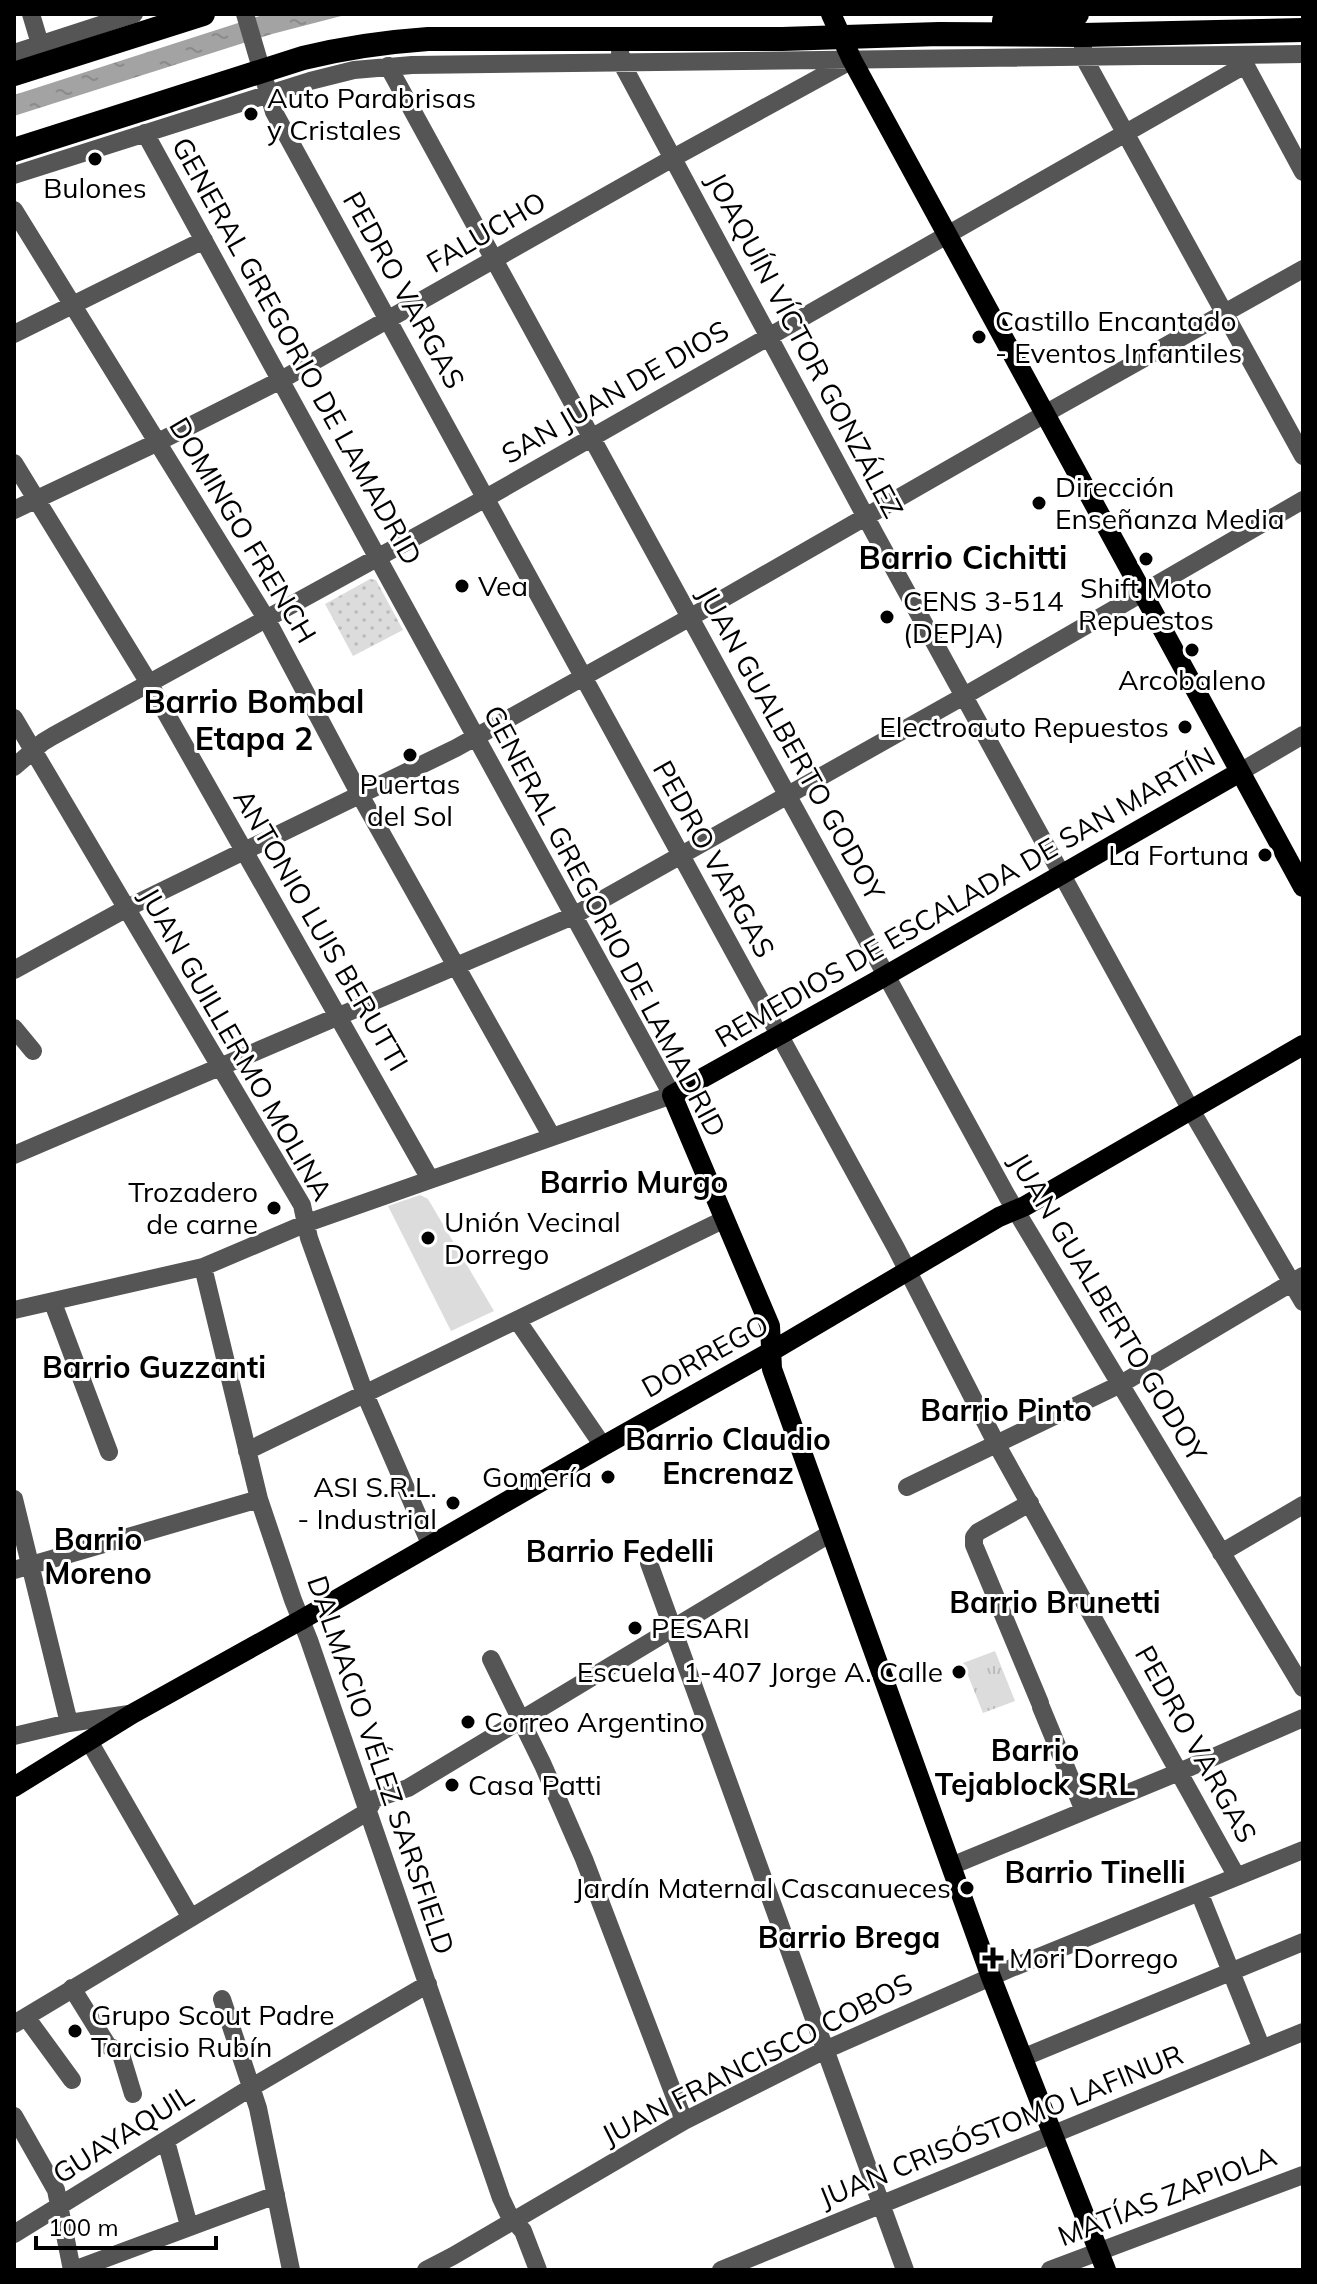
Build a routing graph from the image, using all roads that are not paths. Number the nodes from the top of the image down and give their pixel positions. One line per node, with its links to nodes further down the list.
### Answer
1 (31, 14): 10 (street)
2 (134, 14): 10 (street)
3 (203, 14): 10 (highway)
4 (836, 25): 7 (highway); 8 (highway); 12 (main road)
5 (247, 26): 15 (street, PEDRO VARGAS)
6 (1303, 30): 7 (highway)
7 (1081, 35): 12 (street); 13 (street); 19 (street)
8 (620, 51): 12 (street); 14 (street); 15 (highway); 21 (street, JOAQUÍN VÍCTOR GONZÁLEZ)
9 (14, 53): 10 (street)
10 (43, 54): 16 (highway)
11 (1303, 54): 13 (street)
12 (852, 60): 21 (street, FALUCHO); 25 (main road)
13 (1242, 60): 19 (street, SAN JUAN DE DIOS); 22 (street)
14 (388, 66): 17 (street); 27 (street, JUAN GUALBERTO GODOY)
15 (260, 71): 17 (street, PEDRO VARGAS); 20 (highway)
16 (14, 74)
17 (267, 95): 18 (street); 31 (street, PEDRO VARGAS)
18 (145, 133): 23 (street); 26 (street, GENERAL GREGORIO DE LAMADRID)
19 (1126, 133): 25 (street, SAN JUAN DE DIOS); 30 (street)
20 (14, 150)
21 (673, 158): 27 (street, FALUCHO); 33 (street, JOAQUÍN VÍCTOR GONZÁLEZ)
22 (1303, 172)
23 (14, 175)
24 (14, 210): 29 (street, DOMINGO FRENCH)
25 (948, 235): 33 (street, SAN JUAN DE DIOS); 35 (main road)
26 (204, 240): 29 (street); 34 (street, GENERAL GREGORIO DE LAMADRID)
27 (495, 260): 31 (street, FALUCHO); 36 (street, JUAN GUALBERTO GODOY)
28 (1303, 269): 30 (street)
29 (74, 306): 32 (street); 37 (street, DOMINGO FRENCH)
30 (1225, 312): 35 (street); 38 (street)
31 (388, 320): 34 (street, FALUCHO); 40 (street, PEDRO VARGAS)
32 (14, 334)
33 (769, 336): 36 (street, SAN JUAN DE DIOS); 44 (street, JOAQUÍN VÍCTOR GONZÁLEZ)
34 (281, 380): 37 (street, FALUCHO); 45 (street, GENERAL GREGORIO DE LAMADRID)
35 (1046, 413): 44 (street); 46 (main road)
36 (592, 437): 40 (street, SAN JUAN DE DIOS); 47 (street, JUAN GUALBERTO GODOY)
37 (158, 442): 41 (street, FALUCHO); 48 (street, DOMINGO FRENCH)
38 (1303, 456)
39 (14, 463): 41 (street, ANTONIO LUIS BERUTTI)
40 (486, 498): 45 (street, SAN JUAN DE DIOS); 49 (street, PEDRO VARGAS)
41 (37, 499): 43 (street, FALUCHO); 50 (street, ANTONIO LUIS BERUTTI)
42 (1303, 500): 46 (street)
43 (14, 510)
44 (866, 517): 47 (street); 51 (street, JOAQUÍN VÍCTOR GONZÁLEZ)
45 (379, 558): 48 (street, SAN JUAN DE DIOS); 54 (street, GENERAL GREGORIO DE LAMADRID)
46 (1143, 592): 51 (street); 57 (main road)
47 (690, 617): 49 (street); 59 (street, JUAN GUALBERTO GODOY)
48 (267, 620): 50 (street, SAN JUAN DE DIOS); 58 (street, DOMINGO FRENCH)
49 (583, 677): 54 (street); 61 (street, PEDRO VARGAS)
50 (149, 683): 55 (street, SAN JUAN DE DIOS); 60 (street, ANTONIO LUIS BERUTTI)
51 (964, 696): 59 (street); 62 (street, JOAQUÍN VÍCTOR GONZÁLEZ)
52 (14, 718): 55 (street, JUAN GUILLERMO MOLINA)
53 (1303, 735): 57 (street, REMEDIOS DE ESCALADA DE SAN MARTÍN)
54 (476, 737): 58 (street); 65 (street, GENERAL GREGORIO DE LAMADRID)
55 (34, 750): 56 (street, SAN JUAN DE DIOS); 64 (street, JUAN GUILLERMO MOLINA)
56 (14, 767)
57 (1240, 772): 62 (main road, REMEDIOS DE ESCALADA DE SAN MARTÍN); 63 (main road)
58 (360, 795): 60 (street); 66 (street, DOMINGO FRENCH)
59 (787, 795): 61 (street); 68 (street, JUAN GUALBERTO GODOY)
60 (243, 851): 64 (street); 69 (street, ANTONIO LUIS BERUTTI)
61 (681, 856): 65 (street); 71 (street, PEDRO VARGAS)
62 (1062, 874): 68 (main road, REMEDIOS DE ESCALADA DE SAN MARTÍN); 76 (street, JOAQUÍN VÍCTOR GONZÁLEZ)
63 (1303, 887)
64 (127, 908): 67 (street); 74 (street, JUAN GUILLERMO MOLINA)
65 (573, 916): 66 (street); 75 (street, GENERAL GREGORIO DE LAMADRID)
66 (457, 967): 69 (street); 77 (street, DOMINGO FRENCH)
67 (14, 970)
68 (886, 976): 71 (main road, REMEDIOS DE ESCALADA DE SAN MARTÍN); 80 (street, JUAN GUALBERTO GODOY)
69 (340, 1017): 74 (street); 79 (street, ANTONIO LUIS BERUTTI)
70 (14, 1028): 73 (street)
71 (779, 1036): 75 (main road, REMEDIOS DE ESCALADA DE SAN MARTÍN); 84 (street, PEDRO VARGAS)
72 (1303, 1045): 76 (main road, DORREGO)
73 (33, 1051)
74 (222, 1067): 78 (street); 82 (street, JUAN GUILLERMO MOLINA)
75 (672, 1095): 77 (street, REMEDIOS DE ESCALADA DE SAN MARTÍN); 81 (main road, GENERAL GREGORIO DE LAMADRID)
76 (1191, 1110): 80 (main road, DORREGO); 85 (street, JOAQUÍN VÍCTOR GONZÁLEZ)
77 (552, 1137): 79 (street, REMEDIOS DE ESCALADA DE SAN MARTÍN)
78 (14, 1155)
79 (430, 1179): 82 (street, REMEDIOS DE ESCALADA DE SAN MARTÍN)
80 (1016, 1210): 84 (main road, DORREGO); 91 (street, JUAN GUALBERTO GODOY)
81 (725, 1219): 89 (street); 90 (main road, GENERAL GREGORIO DE LAMADRID)
82 (307, 1223): 83 (street, REMEDIOS DE ESCALADA DE SAN MARTÍN); 92 (street, JUAN GUILLERMO MOLINA)
83 (203, 1267): 87 (street, REMEDIOS DE ESCALADA DE SAN MARTÍN); 95 (street, DALMACIO VÉLEZ SARSFIELD)
84 (908, 1272): 90 (main road, DORREGO); 93 (street, PEDRO VARGAS)
85 (1297, 1279): 86 (street, JOAQUÍN VÍCTOR GONZÁLEZ); 91 (street)
86 (1303, 1302)
87 (53, 1303): 88 (street, REMEDIOS DE ESCALADA DE SAN MARTÍN); 96 (street)
88 (14, 1310)
89 (517, 1320): 92 (street); 94 (street)
90 (772, 1351): 94 (main road, DORREGO); 102 (main road, GENERAL GREGORIO DE LAMADRID)
91 (1121, 1384): 93 (street); 104 (street, JUAN GUALBERTO GODOY)
92 (365, 1394): 95 (street); 103 (street, JUAN GUILLERMO MOLINA)
93 (997, 1445): 97 (street); 100 (street, PEDRO VARGAS)
94 (603, 1446): 103 (main road, DORREGO)
95 (247, 1451): 99 (street, DALMACIO VÉLEZ SARSFIELD)
96 (109, 1452)
97 (907, 1487)
98 (14, 1499): 106 (street)
99 (259, 1499): 106 (street); 107 (street, DALMACIO VÉLEZ SARSFIELD)
100 (1030, 1503): 117 (street, PEDRO VARGAS); 119 (street)
101 (1303, 1505): 104 (street)
102 (831, 1533): 108 (street); 122 (main road, GENERAL GREGORIO DE LAMADRID)
103 (431, 1546): 107 (main road, DORREGO)
104 (1221, 1553): 110 (street, JUAN GUALBERTO GODOY)
105 (649, 1563): 108 (street)
106 (22, 1567): 114 (street)
107 (301, 1620): 111 (main road, DORREGO); 120 (street, DALMACIO VÉLEZ SARSFIELD)
108 (673, 1629): 113 (street); 135 (street)
109 (491, 1659): 113 (street)
110 (1303, 1688)
111 (132, 1714): 114 (street, DORREGO); 116 (main road, DORREGO)
112 (1303, 1718): 117 (street)
113 (521, 1719): 120 (street); 141 (street)
114 (69, 1723): 115 (street, DORREGO)
115 (14, 1736)
116 (89, 1741): 118 (main road, DORREGO); 125 (street)
117 (1179, 1772): 119 (street); 123 (street, PEDRO VARGAS)
118 (14, 1787)
119 (1084, 1811): 122 (street)
120 (367, 1812): 125 (street); 129 (street, DALMACIO VÉLEZ SARSFIELD)
121 (1303, 1850): 123 (street, JUAN FRANCISCO COBOS)
122 (951, 1866): 128 (main road, GENERAL GREGORIO DE LAMADRID)
123 (1237, 1877): 124 (street, JUAN FRANCISCO COBOS)
124 (1199, 1892): 127 (street); 128 (street, JUAN FRANCISCO COBOS)
125 (191, 1918): 130 (street)
126 (1303, 1942): 127 (street)
127 (1231, 1972): 134 (street); 136 (street)
128 (991, 1977): 135 (street, JUAN FRANCISCO COBOS); 136 (main road, GENERAL GREGORIO DE LAMADRID)
129 (428, 1984): 138 (street, GUAYAQUIL); 148 (street, DALMACIO VÉLEZ SARSFIELD)
130 (72, 1988): 132 (street); 139 (street)
131 (222, 1999): 138 (street)
132 (20, 2020): 137 (street)
133 (1303, 2032): 134 (street, JUAN CRISÓSTOMO LAFINUR)
134 (1262, 2049): 142 (street, JUAN CRISÓSTOMO LAFINUR)
135 (825, 2050): 141 (street, JUAN FRANCISCO COBOS); 146 (street)
136 (1022, 2058): 142 (main road, GENERAL GREGORIO DE LAMADRID)
137 (72, 2080)
138 (252, 2087): 143 (street, GUAYAQUIL); 145 (street)
139 (133, 2094)
140 (14, 2116): 147 (street)
141 (684, 2121): 148 (street, JUAN FRANCISCO COBOS)
142 (1053, 2134): 146 (street, JUAN CRISÓSTOMO LAFINUR); 151 (main road, GENERAL GREGORIO DE LAMADRID)
143 (166, 2141): 147 (street, GUAYAQUIL); 149 (street)
144 (1303, 2175): 151 (street, MATÍAS ZAPIOLA)
145 (276, 2195): 149 (street); 153 (street)
146 (881, 2205): 156 (street, JUAN CRISÓSTOMO LAFINUR); 157 (street)
147 (60, 2206): 150 (street, GUAYAQUIL); 152 (street)
148 (514, 2221): 154 (street, JUAN FRANCISCO COBOS); 155 (street, DALMACIO VÉLEZ SARSFIELD)
149 (189, 2226): 152 (street)
150 (14, 2234)
151 (1102, 2261): 158 (street, MATÍAS ZAPIOLA)
152 (73, 2270)
153 (291, 2270)
154 (426, 2270)
155 (538, 2270)
156 (721, 2270)
157 (905, 2270)
158 (1050, 2270)

